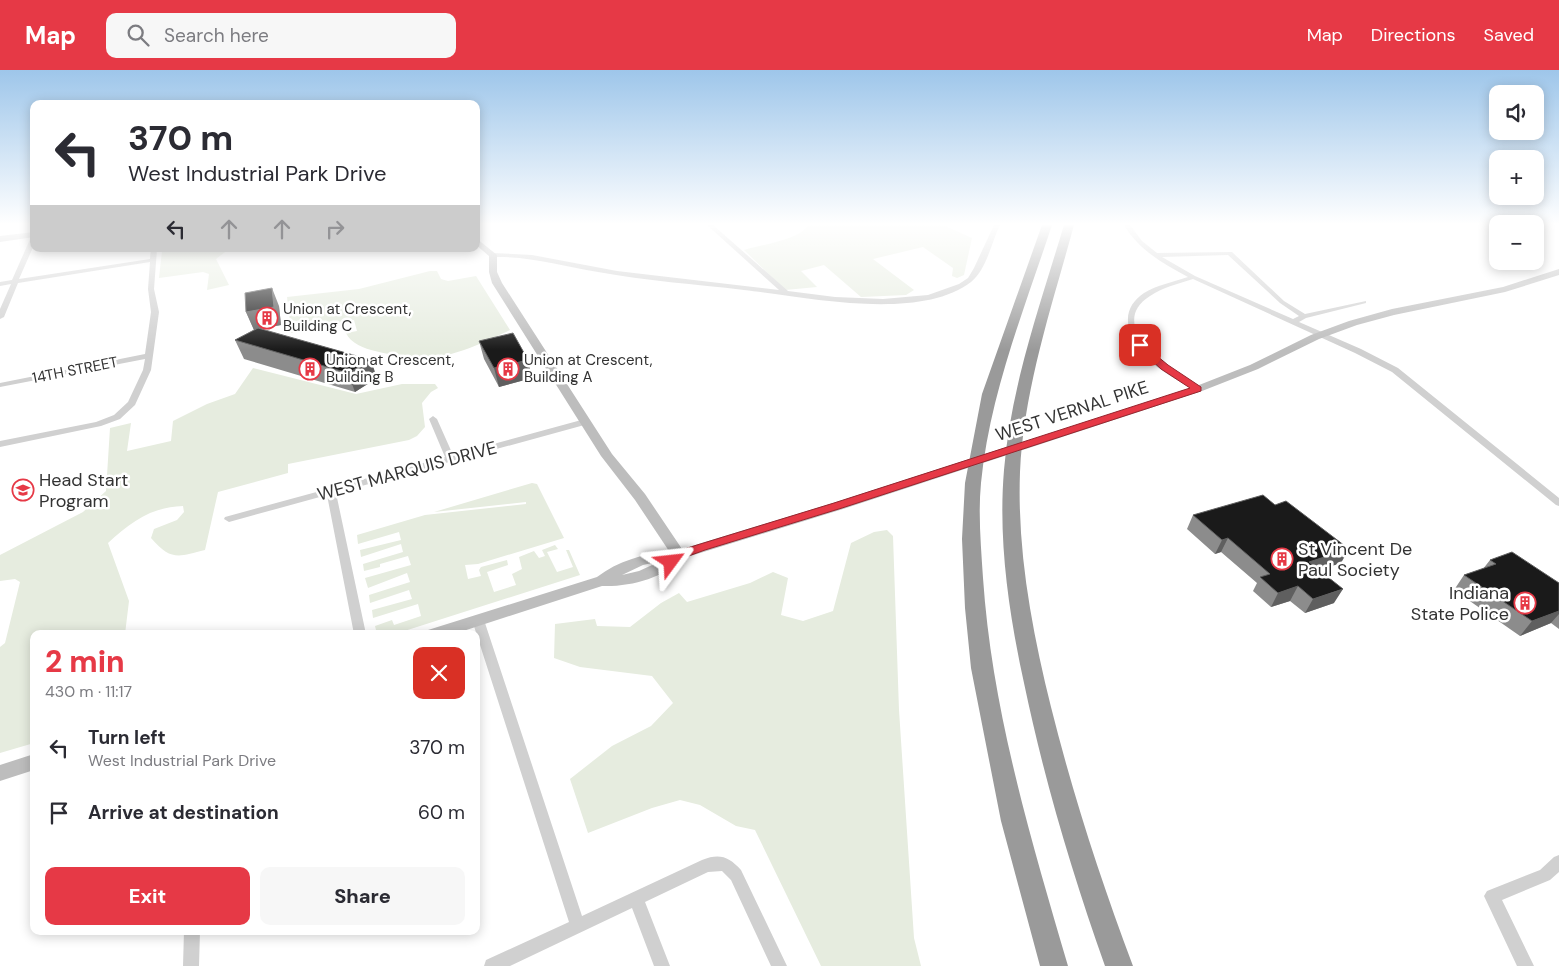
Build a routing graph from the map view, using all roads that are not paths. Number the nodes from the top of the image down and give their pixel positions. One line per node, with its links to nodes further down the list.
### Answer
1 (22, 267): 14 (street)
2 (109, 267): 14 (street)
3 (153, 267): 21 (street)
4 (493, 267): 25 (main road)
5 (585, 267): 16 (street)
6 (757, 267): 16 (street)
7 (978, 267): 16 (street)
8 (1032, 267): 46 (highway)
9 (1057, 267): 41 (highway)
10 (1176, 267): 13 (street)
11 (1245, 267): 18 (street)
12 (1559, 272): 23 (main road, WEST VERNAL PIKE)
13 (1193, 277): 20 (street); 23 (street)
14 (16, 281): 15 (street); 19 (street)
15 (0, 284)
16 (785, 292)
17 (1364, 302): 18 (street)
18 (1304, 316): 20 (street)
19 (0, 317)
20 (1294, 322): 29 (street)
21 (149, 356): 22 (street, 14TH STREET); 26 (street)
22 (0, 385)
23 (1198, 389): 31 (main road, WEST VERNAL PIKE)
24 (433, 419): 27 (street)
25 (585, 422): 27 (street, WEST MARQUIS DRIVE); 31 (main road)
26 (0, 444)
27 (450, 459): 28 (street, WEST MARQUIS DRIVE)
28 (331, 491): 30 (street, WEST MARQUIS DRIVE); 33 (street)
29 (1559, 503)
30 (229, 519)
31 (679, 555): 32 (main road, WEST VERNAL PIKE)
32 (478, 620): 34 (main road, WEST VERNAL PIKE); 39 (street)
33 (359, 630)
34 (447, 630)
35 (30, 763): 36 (main road)
36 (0, 773)
37 (1559, 862): 47 (street)
38 (636, 899): 39 (street); 44 (street); 45 (street)
39 (578, 926): 43 (street)
40 (192, 935): 42 (street)
41 (1118, 960)
42 (191, 966)
43 (492, 966)
44 (662, 966)
45 (779, 966)
46 (1054, 966)
47 (1526, 966)

